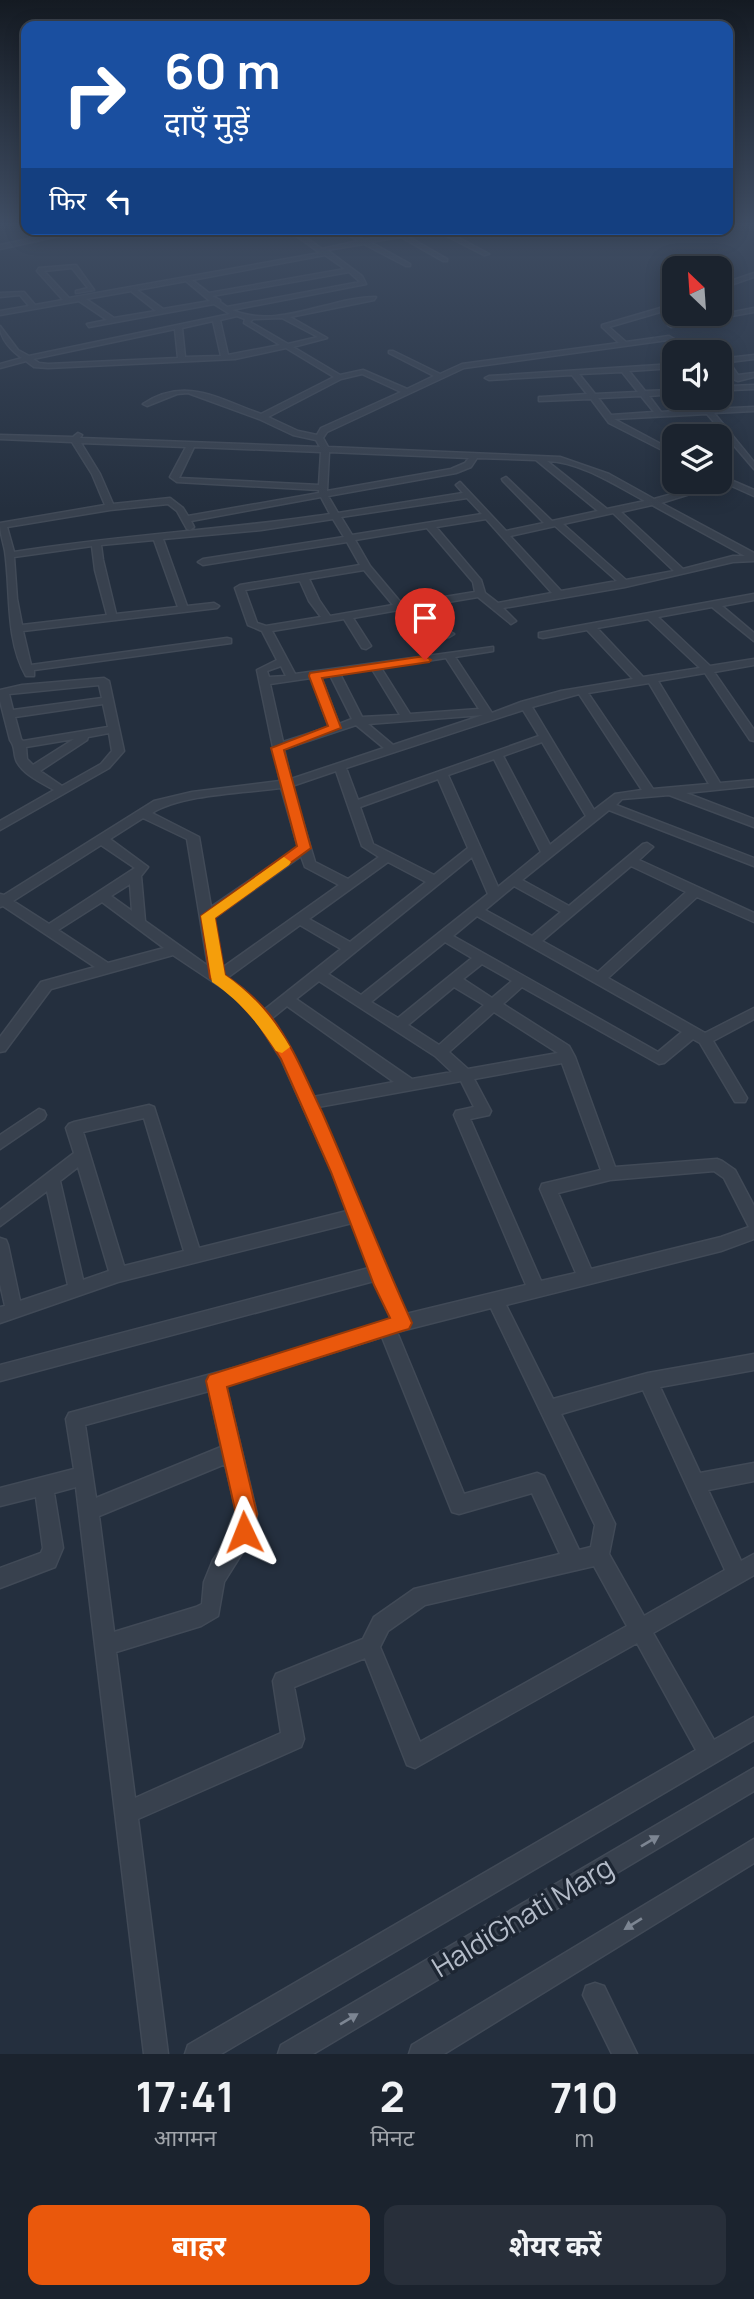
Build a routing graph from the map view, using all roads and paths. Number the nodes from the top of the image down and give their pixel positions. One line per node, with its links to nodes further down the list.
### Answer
1 (108, 318): 7 (street)
2 (130, 318): 7 (street)
3 (216, 318): 9 (street); 20 (street)
4 (250, 318): 16 (street)
5 (286, 318): 16 (street)
6 (630, 318): 14 (street)
7 (113, 321): 8 (street)
8 (89, 325)
9 (178, 326): 17 (street); 22 (street)
10 (672, 326): 12 (street)
11 (0, 328): 21 (street)
12 (669, 338): 13 (street); 14 (street)
13 (672, 340)
14 (624, 344): 18 (street)
15 (84, 345): 17 (street); 21 (street); 25 (street)
16 (288, 346): 20 (street); 34 (street)
17 (132, 349): 22 (street); 25 (street)
18 (568, 351): 30 (street); 33 (street)
19 (391, 352): 33 (street)
20 (225, 357): 22 (street)
21 (29, 358): 25 (street); 26 (street)
22 (181, 358)
23 (754, 358): 24 (street)
24 (732, 360)
25 (87, 365)
26 (0, 366)
27 (662, 367): 28 (street)
28 (623, 368): 30 (street); 40 (street)
29 (573, 371): 30 (street); 35 (street); 41 (street)
30 (583, 371)
31 (732, 372): 32 (street)
32 (754, 375)
33 (439, 376): 38 (street)
34 (339, 377): 38 (street); 47 (street)
35 (489, 378)
36 (754, 387): 37 (street)
37 (732, 388)
38 (405, 391): 53 (street)
39 (662, 392): 40 (street)
40 (643, 393): 41 (street); 46 (street)
41 (592, 396): 42 (street); 48 (street)
42 (542, 399)
43 (146, 404): 47 (street)
44 (754, 409): 45 (street)
45 (710, 412): 46 (street); 52 (street)
46 (660, 415): 48 (street)
47 (262, 416): 53 (street)
48 (608, 417): 55 (street)
49 (0, 430): 51 (street)
50 (0, 437): 51 (street)
51 (77, 437): 53 (street); 54 (street); 70 (street)
52 (734, 441): 58 (street)
53 (322, 444): 54 (street); 56 (street); 64 (street); 68 (street)
54 (191, 445): 64 (street)
55 (662, 449)
56 (475, 456): 57 (street); 64 (street)
57 (537, 457): 69 (street); 71 (street)
58 (754, 467)
59 (754, 473): 60 (street)
60 (732, 477)
61 (506, 479): 75 (street)
62 (732, 483): 65 (street)
63 (460, 485): 67 (street)
64 (323, 491): 72 (street); 74 (street)
65 (754, 493)
66 (680, 494): 68 (street)
67 (469, 495): 72 (street); 73 (street)
68 (666, 499): 69 (street); 83 (street)
69 (653, 501): 71 (street); 85 (street)
70 (110, 507): 74 (street); 77 (street)
71 (610, 512): 75 (street); 88 (street)
72 (336, 516): 79 (street); 81 (street)
73 (488, 516): 76 (street); 78 (street)
74 (186, 519): 79 (street)
75 (554, 524): 78 (street); 90 (street)
76 (429, 525): 81 (street); 91 (street)
77 (1, 526): 84 (street)
78 (506, 534): 92 (street)
79 (192, 535): 80 (street)
80 (158, 538): 82 (street); 101 (street)
81 (349, 538): 86 (street); 87 (street)
82 (97, 544): 84 (street); 104 (street)
83 (754, 546)
84 (10, 555): 99 (street)
85 (754, 557): 88 (street)
86 (203, 562)
87 (366, 567): 89 (street); 98 (street)
88 (681, 572): 90 (street)
89 (304, 579): 105 (street); 109 (street)
90 (625, 584): 92 (street)
91 (481, 594): 96 (street); 97 (street)
92 (558, 594): 97 (street)
93 (754, 597): 94 (street)
94 (714, 604): 103 (street); 112 (street)
95 (214, 606): 101 (street)
96 (413, 606): 98 (street); 110 (street)
97 (496, 606): 106 (street)
98 (399, 607): 102 (street)
99 (14, 608): 100 (street); 108 (street)
100 (0, 610)
101 (184, 610): 104 (street)
102 (347, 616): 105 (street); 114 (street)
103 (652, 616): 107 (street); 121 (street)
104 (113, 618): 108 (street)
105 (328, 619): 109 (street)
106 (510, 621)
107 (590, 627): 111 (street); 125 (street)
108 (19, 628): 119 (street)
109 (266, 629): 117 (street)
110 (449, 634)
111 (543, 635)
112 (754, 638)
113 (226, 641): 119 (street)
114 (366, 646)
115 (489, 649): 116 (street)
116 (449, 656): 120 (street); 133 (street)
117 (284, 661): 124 (street); 126 (street)
118 (754, 662): 121 (street)
119 (29, 668): 127 (street)
120 (376, 668): 122 (street); 134 (street)
121 (708, 670): 125 (street); 140 (street)
122 (334, 673): 123 (street); 135 (street)
123 (315, 676): 124 (street); 136 (street)
124 (292, 678): 126 (street)
125 (646, 679): 128 (street); 150 (street)
126 (264, 681): 142 (street)
127 (33, 686): 129 (street); 130 (street)
128 (581, 691): 131 (street); 153 (street)
129 (1, 693): 132 (street)
130 (107, 700): 132 (street); 137 (street)
131 (525, 704): 133 (street); 139 (street)
132 (11, 714): 141 (street)
133 (488, 714): 134 (street); 143 (street)
134 (407, 718): 135 (street)
135 (358, 721): 136 (street); 143 (street)
136 (335, 728): 142 (street)
137 (114, 729): 138 (street); 152 (street)
138 (89, 734): 141 (street); 146 (street)
139 (543, 738): 144 (street); 158 (street)
140 (754, 738)
141 (20, 745): 146 (street)
142 (277, 748): 149 (street)
143 (391, 749): 145 (street)
144 (497, 755): 147 (street); 166 (street)
145 (340, 766): 149 (street); 154 (street)
146 (32, 771): 152 (street)
147 (442, 774): 154 (street); 165 (street)
148 (754, 783): 150 (street)
149 (286, 785): 157 (street); 164 (street)
150 (716, 786): 151 (street)
151 (668, 790): 153 (street); 160 (street)
152 (63, 791): 159 (street)
153 (649, 792): 155 (street)
154 (354, 805): 167 (street)
155 (606, 805): 158 (street); 169 (street)
156 (0, 809): 159 (street)
157 (144, 814): 162 (street); 180 (street)
158 (592, 816): 166 (street)
159 (15, 818): 161 (street)
160 (754, 822)
161 (0, 826)
162 (104, 841): 170 (street); 177 (street)
163 (647, 847): 168 (street)
164 (304, 848): 173 (street); 180 (street)
165 (475, 849): 172 (street); 175 (street)
166 (547, 852): 171 (street)
167 (388, 856): 172 (street); 173 (street)
168 (630, 861): 174 (street); 179 (street)
169 (754, 862)
170 (135, 875): 176 (street); 183 (street)
171 (513, 880): 175 (street); 179 (street)
172 (435, 881): 187 (street)
173 (348, 884): 182 (street)
174 (695, 891): 181 (street); 193 (street)
175 (495, 895): 178 (street)
176 (103, 896): 183 (street); 184 (street)
177 (1, 900): 184 (street)
178 (476, 910): 185 (street); 186 (street)
179 (570, 912): 186 (street)
180 (208, 916): 192 (street)
181 (754, 918)
182 (300, 919): 187 (street); 192 (street)
183 (139, 923): 188 (street)
184 (49, 930): 190 (street)
185 (444, 936): 189 (street); 197 (street)
186 (533, 942): 193 (street)
187 (350, 948): 191 (street)
188 (175, 950): 190 (street); 192 (street)
189 (481, 957): 194 (street); 195 (street)
190 (107, 969): 203 (street)
191 (318, 974): 196 (street); 197 (street)
192 (217, 978): 200 (street)
193 (599, 979): 202 (street)
194 (454, 980): 198 (street); 201 (street)
195 (521, 980): 198 (street); 202 (street)
196 (286, 999): 200 (street); 207 (street)
197 (363, 1001): 201 (street)
198 (494, 1004): 204 (street); 205 (street)
199 (754, 1013): 202 (street)
200 (263, 1018): 209 (street)
201 (399, 1025): 204 (street)
202 (698, 1036): 208 (street)
203 (0, 1047)
204 (440, 1052): 206 (street)
205 (568, 1057): 206 (street); 213 (street)
206 (465, 1075): 207 (street); 225 (street)
207 (409, 1085): 209 (street)
208 (740, 1098)
209 (309, 1103): 215 (street)
210 (38, 1115): 211 (street)
211 (0, 1143)
212 (83, 1155): 214 (street); 220 (street); 222 (street)
213 (610, 1174): 217 (street); 223 (street)
214 (52, 1178): 216 (street); 224 (street)
215 (356, 1215): 220 (street); 221 (street)
216 (0, 1219)
217 (754, 1222)
218 (754, 1232): 223 (street)
219 (0, 1245): 227 (street)
220 (194, 1257): 222 (street)
221 (379, 1272): 228 (street); 230 (street)
222 (118, 1275): 224 (street)
223 (587, 1278): 225 (street)
224 (77, 1289): 227 (street)
225 (536, 1289): 226 (street)
226 (495, 1299): 228 (street); 233 (street)
227 (7, 1313)
228 (395, 1325): 231 (street); 242 (street)
229 (754, 1362): 232 (street)
230 (0, 1373)
231 (216, 1381): 234 (street); 236 (street)
232 (648, 1381): 233 (street); 237 (street)
233 (549, 1409): 241 (street)
234 (231, 1452): 240 (street); 246 (street)
235 (754, 1472): 237 (street)
236 (84, 1476): 238 (street); 240 (street)
237 (695, 1483): 243 (street)
238 (44, 1487): 239 (street); 244 (street)
239 (0, 1497)
240 (88, 1511): 246 (street)
241 (599, 1555): 242 (street); 245 (street)
242 (574, 1562): 247 (street)
243 (745, 1569): 245 (street)
244 (0, 1578)
245 (640, 1629): 247 (street); 249 (street)
246 (105, 1645): 251 (street)
247 (370, 1647): 251 (street)
248 (754, 1728): 249 (street)
249 (710, 1754): 255 (street)
250 (754, 1779): 256 (street, HaldiGhati Marg, one-way to 250)
251 (127, 1813): 254 (street)
252 (754, 1850): 257 (street, one-way to 257)
253 (595, 1995): 258 (street)
254 (156, 2054)
255 (197, 2054)
256 (290, 2054)
257 (421, 2054)
258 (625, 2054)

